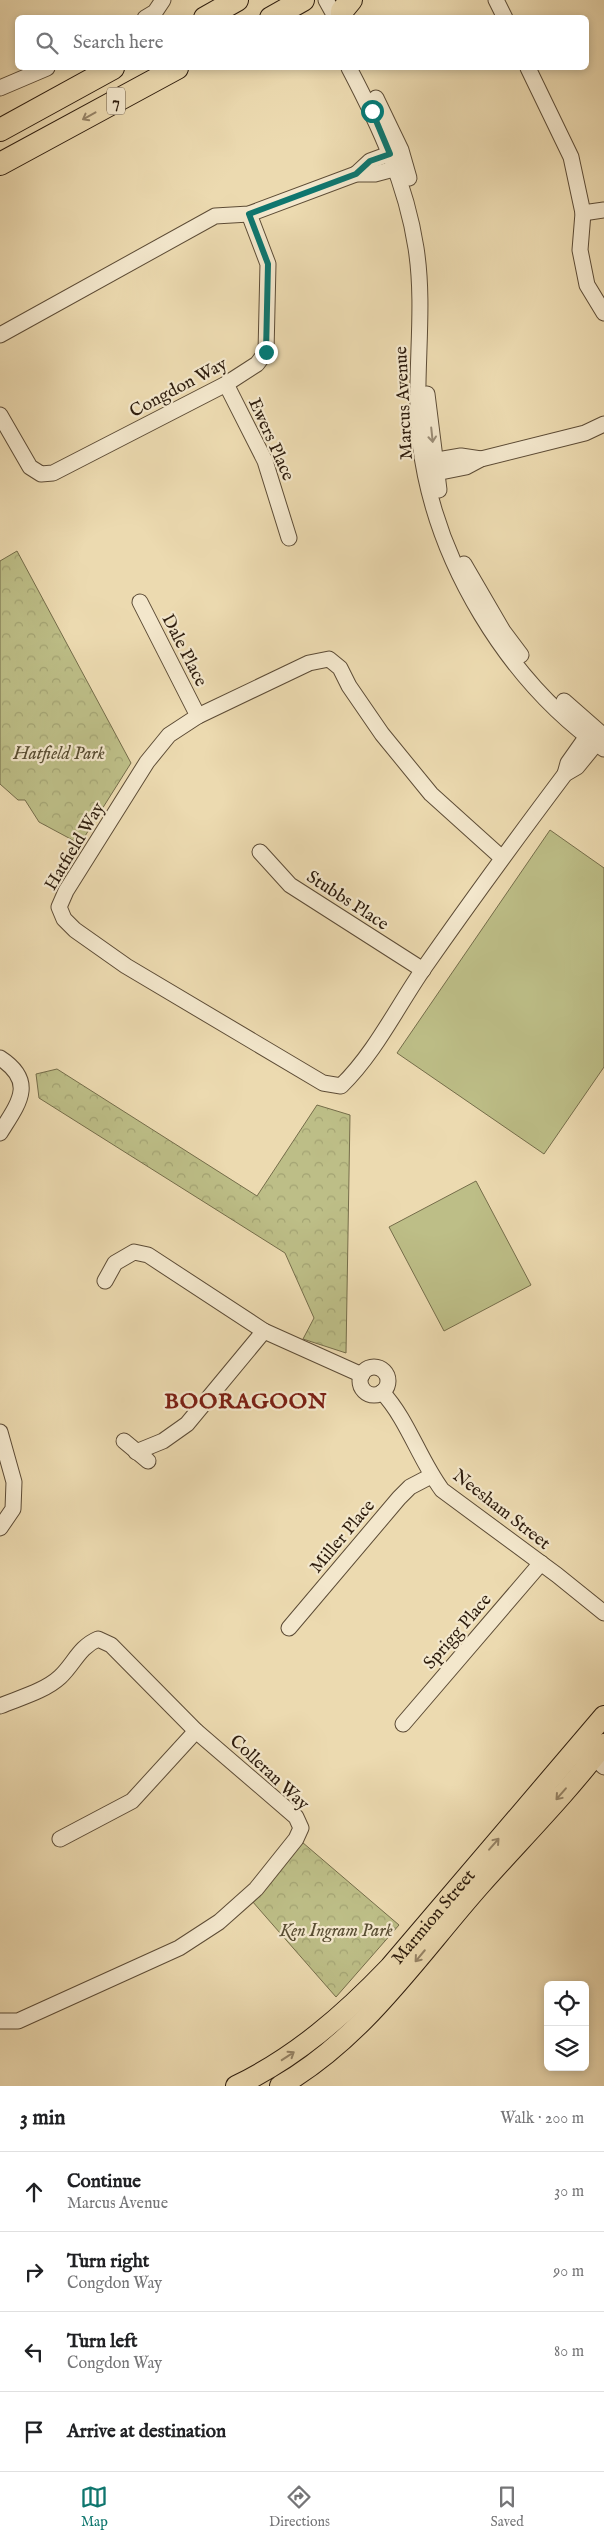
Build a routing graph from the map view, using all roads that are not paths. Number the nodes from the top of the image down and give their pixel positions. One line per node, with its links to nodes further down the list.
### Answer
1 (164, 0): 6 (street)
2 (237, 0): 7 (highway)
3 (326, 0): 8 (street)
4 (351, 0): 9 (highway)
5 (496, 0): 10 (street)
6 (150, 15)
7 (210, 15)
8 (334, 15)
9 (342, 15)
10 (503, 15)
11 (42, 70): 17 (street)
12 (109, 70): 18 (highway, 7)
13 (174, 70): 19 (highway, 7, one-way to 19)
14 (350, 70): 21 (street, Marcus Avenue)
15 (362, 70): 21 (street, Marcus Avenue)
16 (529, 70): 26 (street)
17 (0, 88)
18 (0, 130)
19 (54, 135): 20 (highway); 22 (highway, 7)
20 (0, 152)
21 (395, 152): 23 (street, Marcus Avenue); 24 (street)
22 (0, 164)
23 (400, 167): 24 (street); 34 (street, Marcus Avenue)
24 (356, 174): 27 (street)
25 (604, 210): 26 (street)
26 (583, 213): 28 (street)
27 (249, 214): 29 (street); 30 (street, Congdon Way)
28 (604, 313)
29 (0, 335)
30 (226, 384): 33 (street, Congdon Way); 35 (street, Ewers Place)
31 (0, 415): 33 (street, Congdon Way)
32 (604, 424): 34 (street)
33 (4, 433)
34 (430, 468): 38 (street, Marcus Avenue)
35 (289, 538)
36 (140, 602): 37 (street, Dale Place)
37 (198, 716): 40 (street, Hatfield Way); 41 (street, Hatfield Way)
38 (598, 738): 40 (street, Hatfield Way)
39 (260, 852): 41 (street, Stubbs Place)
40 (502, 858): 41 (street, Hatfield Way)
41 (423, 970)
42 (0, 1058): 43 (street)
43 (0, 1133)
44 (105, 1281): 45 (street)
45 (264, 1331): 46 (street); 49 (street)
46 (362, 1374): 47 (street); 47 (street)
47 (382, 1392): 50 (street, Neesham Street)
48 (0, 1432): 51 (street)
49 (124, 1441)
50 (431, 1476): 52 (street, Neesham Street); 54 (street, Miller Place)
51 (0, 1528)
52 (541, 1563): 53 (street, Neesham Street); 57 (street, Sprigg Place)
53 (604, 1613)
54 (289, 1628)
55 (0, 1706): 58 (street, Colleran Way)
56 (604, 1716): 59 (main road, Marmion Street)
57 (403, 1724)
58 (196, 1730): 60 (street); 61 (street, Colleran Way)
59 (596, 1749): 62 (main road, Marmion Street, one-way to 59); 63 (main road, Marmion Street, one-way to 63)
60 (60, 1839)
61 (0, 2021)
62 (236, 2086)
63 (280, 2086)

